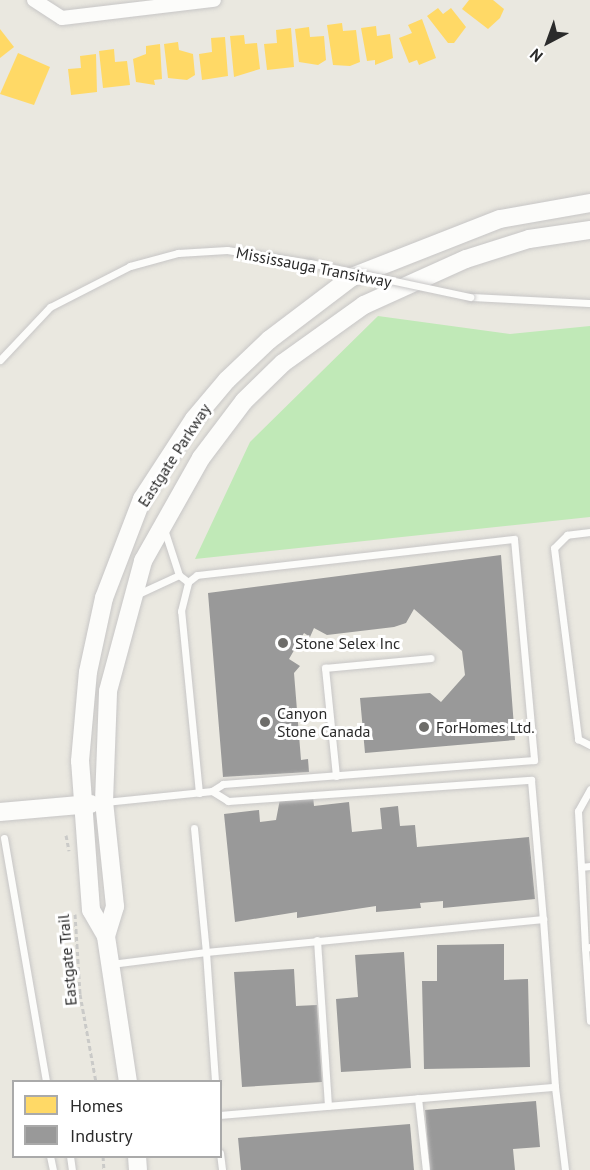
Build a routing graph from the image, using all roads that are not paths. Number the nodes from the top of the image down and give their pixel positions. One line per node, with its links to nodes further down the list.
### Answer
1 (34, 0): 2 (street)
2 (214, 0)
3 (590, 203): 19 (main road, Eastgate Parkway)
4 (590, 231): 7 (main road, Eastgate Parkway)
5 (590, 303): 6 (lane, Mississauga Transitway, bridge)
6 (0, 360)
7 (163, 518): 9 (lane); 11 (main road, Eastgate Parkway)
8 (590, 532): 13 (lane)
9 (178, 575): 10 (lane); 11 (lane)
10 (189, 582): 14 (lane); 17 (lane)
11 (128, 600): 18 (main road, Eastgate Parkway)
12 (432, 658): 14 (lane)
13 (590, 745)
14 (336, 776): 16 (lane)
15 (590, 789): 24 (lane)
16 (212, 791): 17 (lane); 25 (lane)
17 (199, 793): 18 (lane)
18 (104, 802): 19 (main road); 26 (main road, Eastgate Parkway)
19 (81, 805): 20 (main road); 26 (main road, Eastgate Parkway)
20 (0, 812)
21 (194, 828): 29 (lane)
22 (4, 838): 32 (lane)
23 (590, 866): 24 (lane)
24 (581, 867): 28 (lane)
25 (543, 919): 27 (lane); 35 (lane)
26 (106, 936): 30 (main road, Eastgate Parkway)
27 (316, 940): 29 (lane); 37 (lane)
28 (587, 947): 31 (lane)
29 (206, 952): 30 (lane); 34 (lane)
30 (111, 964): 33 (main road, Eastgate Parkway)
31 (590, 1021)
32 (46, 1080)
33 (128, 1080)
34 (215, 1080)
35 (555, 1087): 36 (lane); 40 (lane)
36 (418, 1098): 37 (lane); 39 (lane)
37 (328, 1106): 38 (lane)
38 (222, 1115)
39 (426, 1170)
40 (565, 1170)

